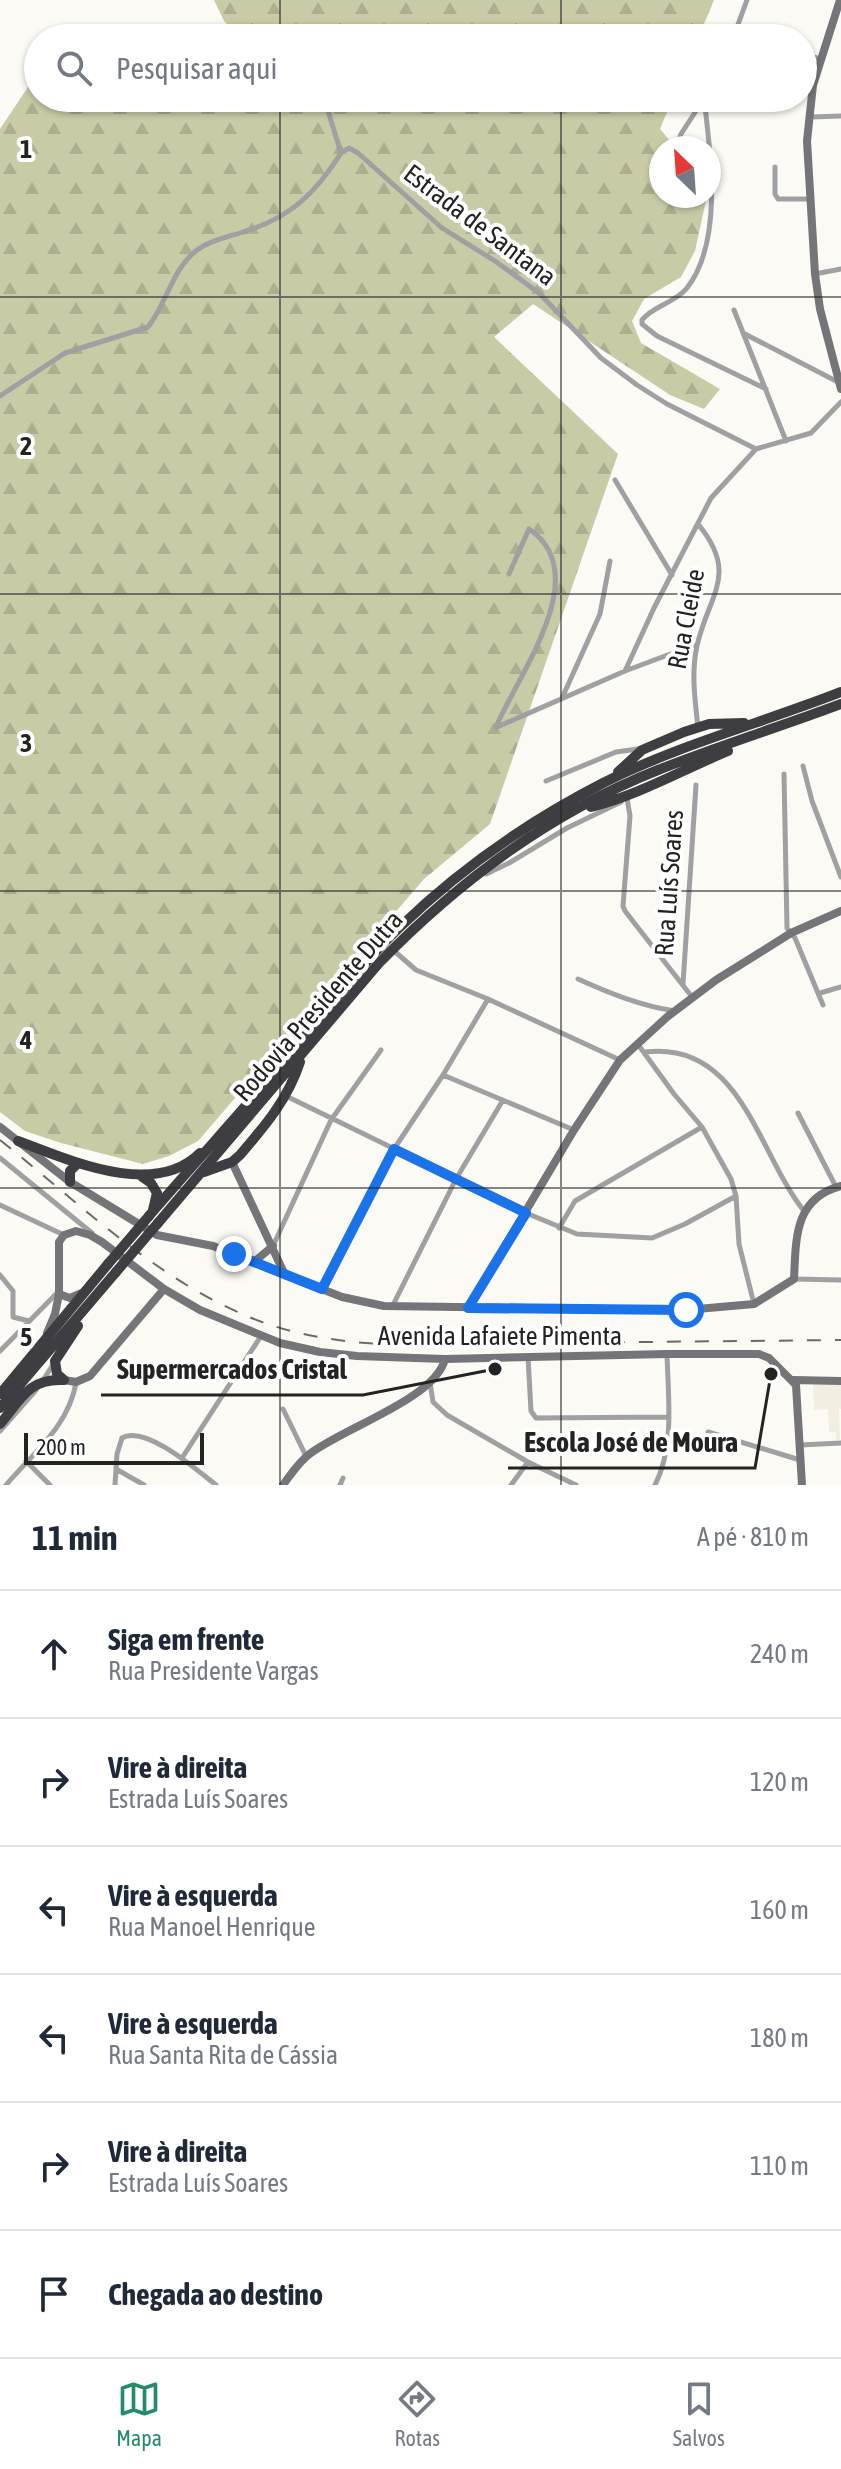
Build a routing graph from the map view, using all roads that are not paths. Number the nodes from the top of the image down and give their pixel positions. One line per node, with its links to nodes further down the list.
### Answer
1 (747, 0): 3 (street)
2 (840, 0): 5 (main road)
3 (738, 24)
4 (817, 58): 5 (street)
5 (820, 59): 6 (main road)
6 (817, 70)
7 (328, 112): 14 (street)
8 (695, 112): 13 (street)
9 (705, 112): 22 (street)
10 (810, 112): 12 (main road)
11 (841, 116): 12 (street)
12 (809, 117): 16 (main road)
13 (680, 136)
14 (341, 153): 23 (street); 26 (street, Estrada de Santana)
15 (775, 167): 16 (street)
16 (809, 199): 18 (main road)
17 (841, 269): 18 (street)
18 (815, 274): 21 (main road)
19 (734, 310): 20 (street)
20 (743, 333): 21 (street); 22 (street)
21 (839, 386)
22 (766, 389): 25 (street)
23 (0, 396)
24 (841, 402): 25 (street)
25 (786, 441): 26 (street)
26 (756, 449): 28 (street)
27 (615, 480): 31 (street)
28 (698, 524): 31 (street); 32 (street, Rua Cleide)
29 (610, 561): 35 (street)
30 (509, 574): 35 (street)
31 (672, 575): 33 (street)
32 (697, 644): 33 (street); 37 (street, Rua Cleide)
33 (625, 671): 35 (street)
34 (841, 691): 37 (highway); 45 (highway, Rodovia Presidente Dutra)
35 (562, 699)
36 (841, 705): 43 (highway); 44 (highway, Rodovia Presidente Dutra)
37 (698, 727): 38 (highway)
38 (647, 748): 41 (street); 45 (highway)
39 (803, 766): 47 (street)
40 (784, 774): 49 (street)
41 (546, 781)
42 (696, 785): 52 (street, Rua Luís Soares)
43 (629, 796): 44 (highway); 46 (street); 52 (street)
44 (574, 812): 46 (highway, Rodovia Presidente Dutra)
45 (514, 835): 59 (highway, Rodovia Presidente Dutra)
46 (477, 875): 50 (highway, Rodovia Presidente Dutra)
47 (841, 877)
48 (841, 911): 49 (main road)
49 (791, 933): 54 (street); 55 (main road)
50 (392, 950): 56 (street); 63 (highway, Rodovia Presidente Dutra)
51 (578, 979): 58 (street)
52 (683, 984): 55 (street)
53 (841, 987): 54 (street)
54 (820, 993): 57 (street)
55 (692, 997): 58 (main road)
56 (488, 999): 64 (street); 65 (street)
57 (823, 1005)
58 (675, 1011): 60 (main road)
59 (308, 1032): 79 (highway); 87 (highway, Rodovia Presidente Dutra)
60 (637, 1043): 62 (street); 64 (main road)
61 (381, 1050): 69 (street)
62 (645, 1052): 71 (street); 85 (street)
63 (302, 1055): 66 (highway); 78 (highway, Rodovia Presidente Dutra)
64 (620, 1060): 72 (main road)
65 (443, 1075): 67 (street); 74 (street)
66 (286, 1096): 69 (street); 76 (highway)
67 (503, 1100): 72 (street); 80 (street)
68 (798, 1113): 82 (street)
69 (331, 1120): 74 (street); 91 (street)
70 (0, 1127): 73 (main road)
71 (702, 1127): 83 (street); 88 (street)
72 (574, 1130): 86 (main road)
73 (18, 1141): 77 (highway); 81 (main road)
74 (394, 1149): 80 (street); 100 (street)
75 (0, 1158): 90 (street)
76 (232, 1162): 78 (highway); 91 (main road)
77 (78, 1163): 79 (highway); 81 (highway)
78 (202, 1173): 87 (highway, Rodovia Presidente Dutra)
79 (141, 1176): 87 (highway)
80 (456, 1179): 86 (street); 104 (street)
81 (70, 1182): 92 (main road)
82 (839, 1186): 85 (main road)
83 (736, 1196): 88 (street); 103 (street)
84 (0, 1205): 89 (street)
85 (804, 1211): 96 (main road)
86 (526, 1213): 88 (street); 105 (main road)
87 (153, 1217): 93 (highway, Rodovia Presidente Dutra, bridge)
88 (559, 1228)
89 (64, 1235): 90 (main road); 101 (main road)
90 (102, 1242): 99 (main road, Avenida Lafaiete Pimenta)
91 (273, 1246): 92 (main road); 95 (main road)
92 (254, 1262): 95 (main road)
93 (112, 1268): 98 (highway, Rodovia Presidente Dutra); 102 (highway, Rodovia Presidente Dutra)
94 (0, 1275): 106 (street)
95 (285, 1275): 100 (main road)
96 (794, 1279): 97 (street); 103 (main road)
97 (841, 1280)
98 (89, 1289): 101 (main road); 108 (highway, Rodovia Presidente Dutra)
99 (164, 1289): 107 (main road, Avenida Lafaiete Pimenta); 117 (main road)
100 (322, 1289): 104 (main road)
101 (59, 1292): 106 (street); 108 (main road)
102 (89, 1303): 113 (highway); 121 (highway, Rodovia Presidente Dutra)
103 (754, 1304): 105 (main road)
104 (392, 1307): 105 (main road)
105 (468, 1308)
106 (30, 1322): 109 (street)
107 (261, 1336): 112 (main road, Avenida Lafaiete Pimenta); 130 (street)
108 (41, 1346): 120 (highway, Rodovia Presidente Dutra)
109 (0, 1351)
110 (667, 1354): 111 (main road, Avenida Lafaiete Pimenta); 119 (main road, Avenida Lafaiete Pimenta); 123 (street)
111 (528, 1357): 112 (main road, Avenida Lafaiete Pimenta); 123 (street)
112 (445, 1359): 118 (main road)
113 (55, 1361): 114 (highway); 115 (street)
114 (64, 1380): 115 (highway); 117 (main road)
115 (43, 1381): 124 (highway); 125 (street)
116 (841, 1381): 119 (main road)
117 (76, 1382): 132 (street)
118 (430, 1382): 129 (main road); 133 (street)
119 (797, 1382): 128 (main road)
120 (0, 1394)
121 (0, 1408)
122 (283, 1409): 129 (street)
123 (668, 1417): 145 (street)
124 (0, 1424)
125 (0, 1431)
126 (708, 1432): 131 (street)
127 (841, 1443): 128 (street)
128 (800, 1445): 131 (main road)
129 (306, 1456): 141 (main road)
130 (182, 1458): 134 (street); 140 (street)
131 (801, 1460): 146 (main road)
132 (26, 1461): 136 (street); 137 (street)
133 (528, 1462): 143 (street); 144 (street)
134 (116, 1469): 138 (street); 139 (street)
135 (343, 1478): 142 (street)
136 (6, 1485)
137 (50, 1485)
138 (115, 1485)
139 (144, 1485)
140 (216, 1485)
141 (283, 1485)
142 (340, 1485)
143 (511, 1485)
144 (576, 1485)
145 (655, 1485)
146 (802, 1485)

